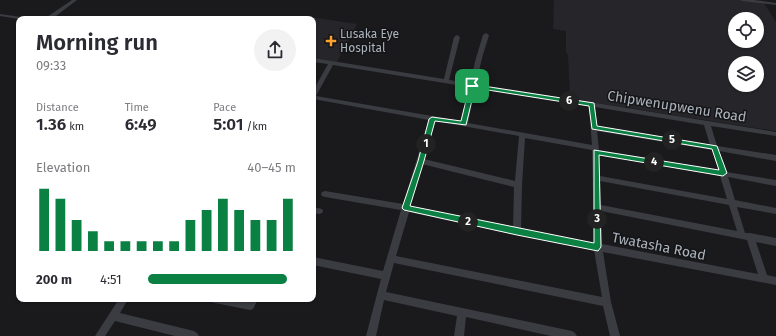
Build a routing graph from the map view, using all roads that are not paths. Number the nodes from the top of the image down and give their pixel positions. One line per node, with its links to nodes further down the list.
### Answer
1 (75, 0): 5 (street)
2 (742, 0): 3 (street)
3 (776, 4)
4 (0, 15): 6 (street)
5 (57, 16)
6 (16, 17)
7 (486, 35): 12 (street)
8 (457, 37): 11 (street)
9 (316, 60): 10 (street, Chipwenupwenu Road)
10 (331, 63): 11 (street, Chipwenupwenu Road); 13 (street)
11 (446, 81): 12 (street, Chipwenupwenu Road)
12 (472, 86): 15 (street, Chipwenupwenu Road); 18 (street)
13 (316, 91)
14 (316, 98): 16 (street)
15 (592, 105): 17 (street, Chipwenupwenu Road); 19 (street)
16 (432, 119): 18 (street); 25 (street)
17 (707, 123): 21 (street, Chipwenupwenu Road); 22 (street)
18 (464, 124): 20 (street)
19 (594, 128): 22 (street); 23 (street)
20 (522, 134): 23 (street); 29 (street)
21 (776, 134)
22 (715, 148): 24 (street); 26 (street)
23 (596, 150): 26 (street); 27 (street)
24 (776, 158)
25 (421, 161): 29 (street); 33 (street)
26 (723, 173): 28 (street); 31 (street)
27 (597, 178): 31 (street); 32 (street)
28 (776, 183)
29 (518, 185): 35 (street)
30 (325, 194): 33 (street, Twatasha Road)
31 (732, 202): 34 (street); 36 (street)
32 (597, 207): 36 (street); 38 (street)
33 (406, 208): 35 (street, Twatasha Road); 39 (street)
34 (776, 211)
35 (517, 232): 38 (street, Twatasha Road)
36 (746, 236): 37 (street); 42 (street)
37 (776, 242)
38 (598, 247): 42 (street, Twatasha Road); 48 (street)
39 (392, 259): 41 (street); 48 (street)
40 (316, 262): 41 (street)
41 (386, 276): 44 (street)
42 (764, 278): 43 (street, Twatasha Road)
43 (776, 281)
44 (382, 295): 49 (street); 53 (street)
45 (122, 302): 50 (street)
46 (229, 302): 47 (street)
47 (252, 302)
48 (607, 302): 56 (street)
49 (462, 312): 54 (street); 55 (street)
50 (113, 316): 51 (street); 52 (street)
51 (100, 336)
52 (194, 336)
53 (371, 336)
54 (459, 336)
55 (572, 336)
56 (615, 336)

